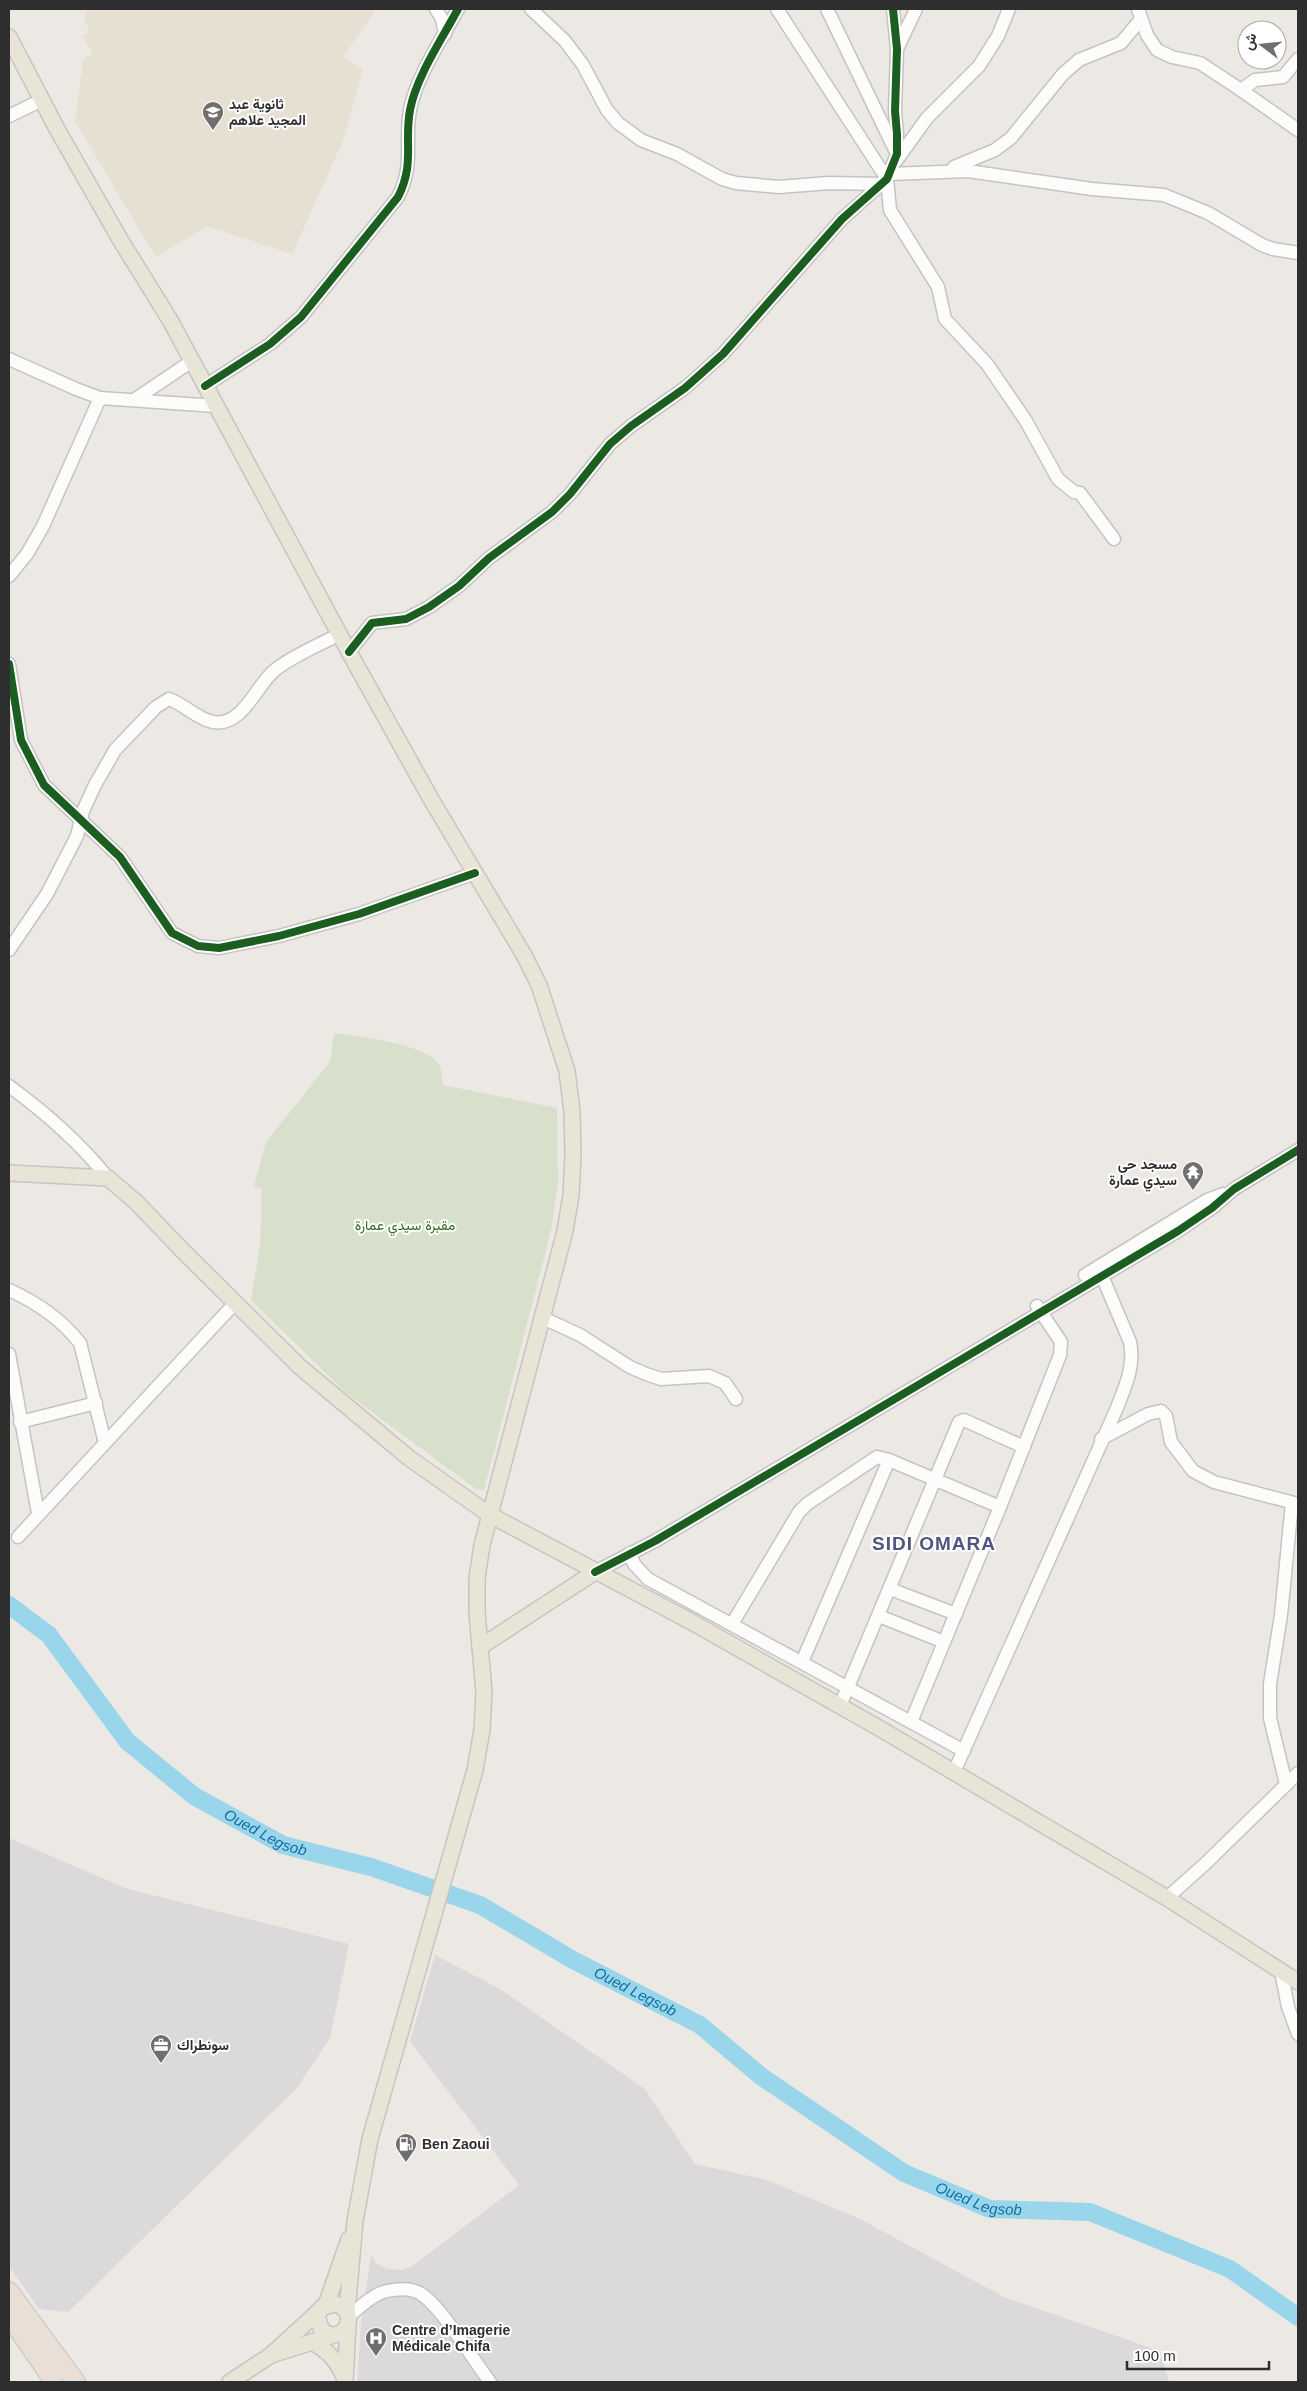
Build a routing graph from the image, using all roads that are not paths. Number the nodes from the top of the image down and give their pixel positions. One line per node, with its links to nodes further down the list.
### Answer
1 (436, 9): 10 (street)
2 (458, 9): 10 (street)
3 (531, 9): 18 (street)
4 (778, 9): 18 (street)
5 (827, 9): 18 (street)
6 (893, 9): 12 (street)
7 (916, 9): 12 (street)
8 (1009, 9): 18 (street)
9 (1140, 14): 14 (street); 19 (street)
10 (444, 34): 24 (street)
11 (9, 37): 15 (main road)
12 (897, 49): 18 (street)
13 (1298, 59): 14 (street)
14 (1240, 90): 17 (street)
15 (42, 100): 16 (street); 23 (main road)
16 (9, 116)
17 (1298, 130)
18 (889, 171): 19 (street); 28 (street); 31 (street)
19 (942, 172): 20 (street)
20 (1298, 253)
21 (9, 349): 22 (street)
22 (11, 360): 25 (street)
23 (192, 361): 24 (main road); 26 (street)
24 (205, 386): 27 (main road)
25 (100, 398): 26 (street); 29 (street)
26 (134, 400): 27 (street)
27 (216, 406): 30 (main road)
28 (1114, 539)
29 (9, 576)
30 (340, 634): 31 (main road); 33 (street)
31 (350, 652): 34 (main road)
32 (9, 664): 33 (street)
33 (81, 821): 34 (street); 35 (street)
34 (475, 873): 46 (main road)
35 (14, 932): 36 (street)
36 (9, 950)
37 (9, 1086): 40 (street)
38 (1298, 1150): 41 (street)
39 (9, 1173): 40 (main road)
40 (108, 1178): 44 (main road)
41 (1234, 1189): 42 (street); 45 (street)
42 (1102, 1276): 45 (street); 51 (street)
43 (9, 1290): 49 (street)
44 (235, 1303): 52 (street); 59 (main road)
45 (1039, 1308): 53 (street); 61 (street)
46 (543, 1318): 48 (street); 59 (main road)
47 (9, 1354): 50 (street)
48 (736, 1399)
49 (96, 1403): 50 (street); 52 (street)
50 (20, 1422): 58 (street)
51 (1101, 1439): 56 (street); 77 (street)
52 (105, 1443): 58 (street)
53 (1024, 1447): 55 (street); 57 (street)
54 (889, 1460): 55 (street); 70 (street); 73 (street)
55 (935, 1481): 57 (street); 64 (street)
56 (1295, 1503): 80 (street)
57 (1000, 1507): 67 (street)
58 (38, 1513): 60 (street)
59 (490, 1514): 62 (main road); 72 (main road)
60 (18, 1537)
61 (630, 1553): 62 (street); 63 (street)
62 (595, 1572): 65 (main road); 72 (main road)
63 (648, 1579): 65 (street); 66 (street)
64 (890, 1588): 67 (street); 68 (street)
65 (636, 1592): 69 (main road)
66 (696, 1604): 69 (street); 70 (street)
67 (956, 1614): 71 (street)
68 (879, 1616): 71 (street); 74 (street)
69 (688, 1620): 75 (main road)
70 (732, 1624): 73 (street)
71 (944, 1642): 76 (street)
72 (480, 1647): 85 (main road)
73 (802, 1662): 74 (street)
74 (849, 1688): 75 (street); 76 (street)
75 (840, 1706): 78 (main road)
76 (911, 1722): 77 (street)
77 (964, 1751): 78 (street)
78 (954, 1772): 81 (main road)
79 (1298, 1773): 80 (street)
80 (1286, 1784): 81 (street)
81 (1167, 1898): 82 (main road)
82 (1281, 1971): 83 (main road); 84 (street)
83 (1298, 1982)
84 (1298, 2034)
85 (355, 2221): 87 (main road); 89 (main road)
86 (9, 2291): 95 (highway)
87 (323, 2308): 89 (main road); 90 (main road); 92 (main road)
88 (9, 2316): 94 (highway)
89 (348, 2318): 90 (main road); 93 (main road); 97 (street)
90 (331, 2335): 91 (main road)
91 (312, 2342): 92 (main road); 93 (main road)
92 (271, 2355): 96 (main road)
93 (345, 2380)
94 (54, 2382)
95 (76, 2382)
96 (230, 2382)
97 (490, 2382)

